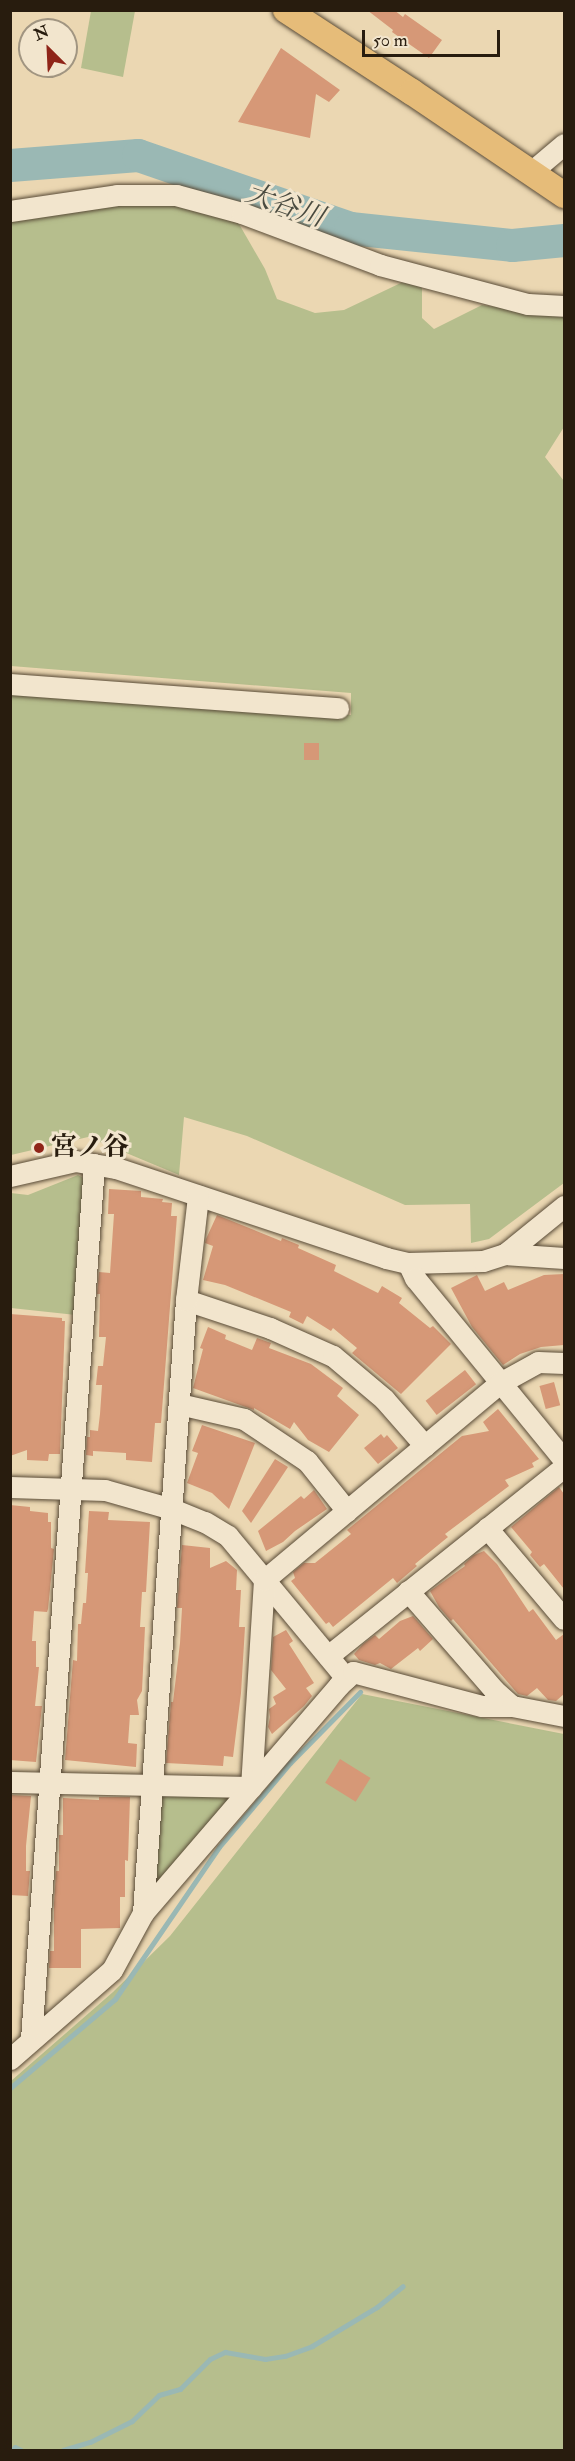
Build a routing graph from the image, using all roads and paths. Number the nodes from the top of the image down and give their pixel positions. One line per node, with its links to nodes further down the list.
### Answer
1 (286, 10): 3 (main road)
2 (564, 144): 3 (street)
3 (531, 172): 4 (main road)
4 (564, 195)
5 (10, 211): 6 (street)
6 (564, 306)
7 (10, 684): 8 (street)
8 (338, 708)
9 (94, 1164): 10 (street); 11 (street); 24 (street)
10 (10, 1176)
11 (198, 1196): 15 (street); 16 (street)
12 (564, 1206): 13 (street)
13 (505, 1254): 14 (street); 15 (street)
14 (564, 1258)
15 (408, 1263): 18 (street)
16 (186, 1300): 19 (street); 20 (street)
17 (564, 1362): 18 (street)
18 (500, 1383): 20 (street); 21 (street)
19 (179, 1404): 25 (street); 26 (street)
20 (425, 1446): 26 (street)
21 (564, 1460)
22 (564, 1467): 27 (street)
23 (10, 1487): 24 (street)
24 (71, 1489): 25 (street); 36 (street)
25 (172, 1509): 28 (street); 37 (street)
26 (347, 1511): 28 (street)
27 (487, 1528): 29 (street); 30 (street)
28 (264, 1580): 31 (street); 38 (street)
29 (408, 1591): 31 (street); 33 (street)
30 (564, 1618)
31 (328, 1656): 32 (street)
32 (346, 1678): 33 (street); 38 (street)
33 (512, 1706): 34 (street)
34 (564, 1716)
35 (10, 1782): 36 (street)
36 (49, 1783): 37 (street); 40 (street)
37 (153, 1785): 38 (street); 39 (street)
38 (251, 1787): 39 (street)
39 (144, 1913): 40 (street)
40 (31, 2039): 41 (street)
41 (10, 2059)

